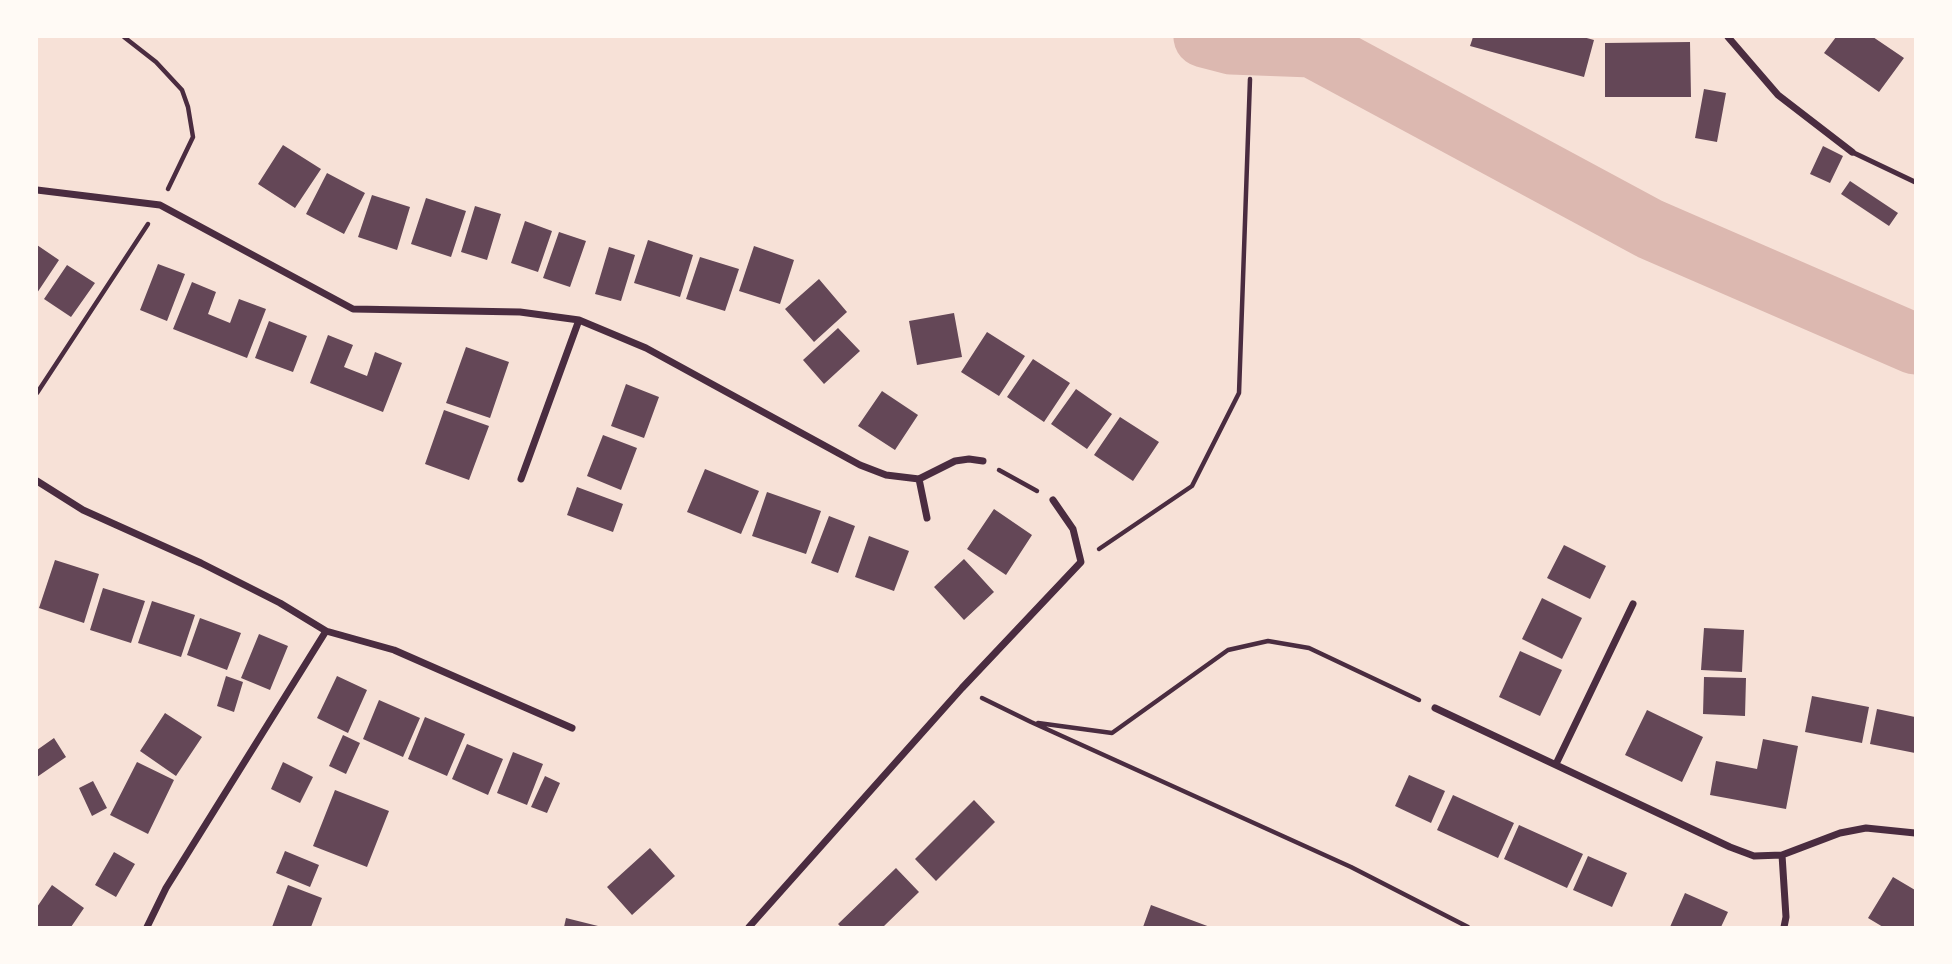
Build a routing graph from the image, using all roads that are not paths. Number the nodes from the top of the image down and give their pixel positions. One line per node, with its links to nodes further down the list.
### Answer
1 (1728, 37): 2 (street)
2 (1852, 152): 3 (lane)
3 (1915, 182)
4 (37, 190): 5 (street)
5 (579, 320): 7 (street); 8 (street)
6 (983, 461): 8 (street)
7 (522, 479)
8 (919, 479): 11 (street)
9 (37, 481): 13 (street)
10 (1053, 500): 20 (street)
11 (927, 518)
12 (1633, 604): 16 (street)
13 (326, 631): 15 (street); 19 (street)
14 (1435, 708): 16 (street)
15 (572, 728)
16 (1556, 764): 18 (street)
17 (1915, 833): 18 (street)
18 (1782, 855): 21 (street)
19 (147, 927)
20 (749, 927)
21 (1784, 927)

